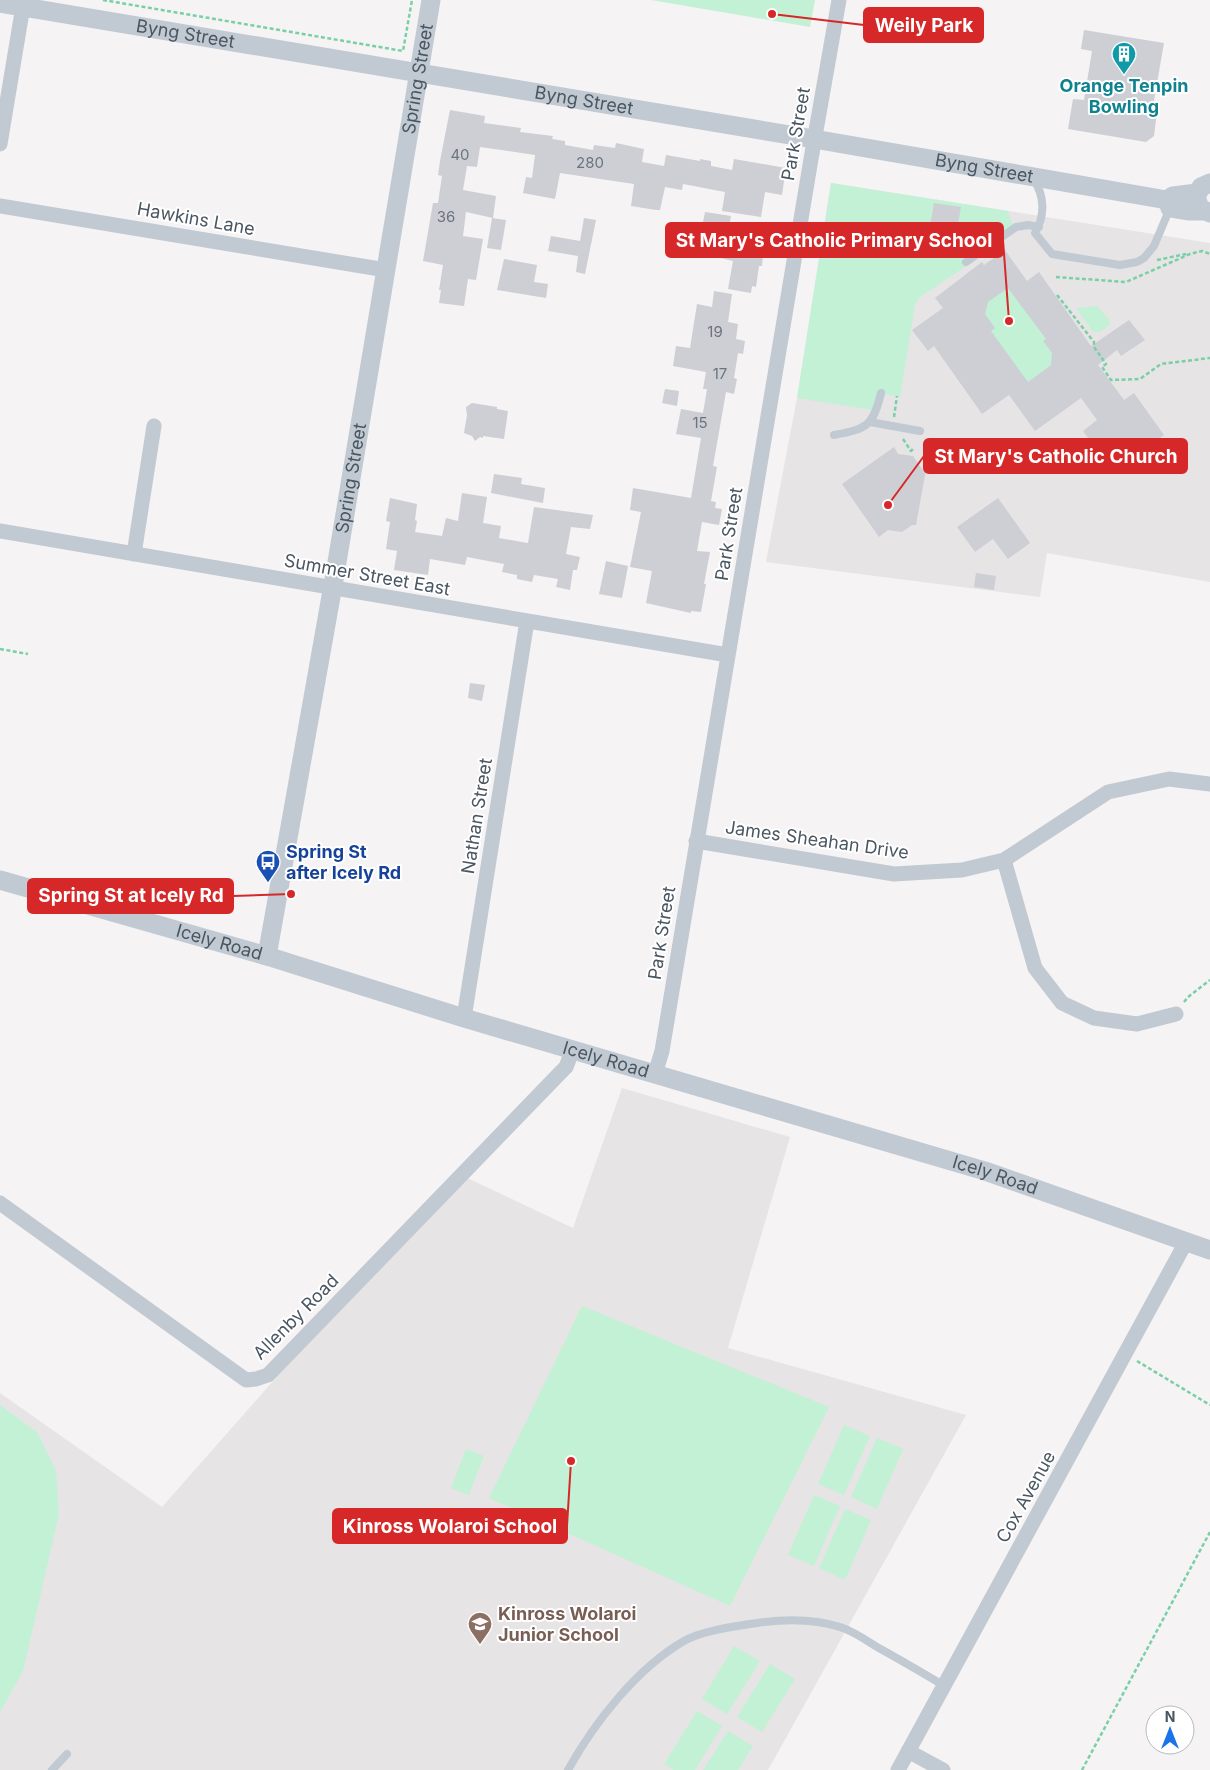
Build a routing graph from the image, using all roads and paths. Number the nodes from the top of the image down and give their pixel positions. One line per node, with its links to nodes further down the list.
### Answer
1 (103, 0): 2 (path)
2 (412, 0)
3 (431, 0): 7 (street, Spring Street)
4 (839, 0): 8 (street, Park Street)
5 (0, 3): 6 (street, Byng Street)
6 (23, 3): 7 (street, Byng Street); 9 (street)
7 (419, 73): 8 (street, Byng Street); 17 (street, Spring Street)
8 (814, 139): 11 (street, Byng Street); 35 (street, Park Street)
9 (0, 144)
10 (1210, 166): 12 (street)
11 (1033, 177): 13 (street, Byng Street); 15 (lane)
12 (1205, 197): 13 (street, Byng Street)
13 (1169, 204): 15 (lane)
14 (0, 206): 17 (street, Hawkins Lane)
15 (1038, 227): 16 (lane)
16 (966, 262)
17 (386, 270): 31 (street, Spring Street)
18 (1058, 295): 19 (path)
19 (1210, 358)
20 (881, 394): 23 (lane)
21 (898, 396): 22 (path)
22 (894, 421)
23 (870, 422): 25 (lane); 26 (lane)
24 (154, 426): 30 (street)
25 (920, 431)
26 (834, 435)
27 (901, 436): 28 (path)
28 (914, 448)
29 (0, 531): 30 (street, Summer Street East)
30 (134, 554): 31 (street, Summer Street East)
31 (332, 588): 32 (street, Summer Street East); 40 (street, Spring Street)
32 (527, 621): 35 (street, Summer Street East); 43 (street, Nathan Street)
33 (0, 649): 34 (path)
34 (28, 654)
35 (728, 655): 37 (street, Park Street)
36 (1210, 784): 38 (street, James Sheahan Drive)
37 (696, 842): 38 (street, James Sheahan Drive); 45 (street, Park Street)
38 (1004, 860): 42 (street)
39 (0, 880): 40 (street, Icely Road)
40 (267, 956): 43 (street, Icely Road)
41 (1210, 980): 42 (path)
42 (1176, 1014)
43 (464, 1018): 44 (street, Icely Road)
44 (573, 1049): 45 (street, Icely Road); 46 (street, Allenby Road)
45 (656, 1074): 47 (street, Icely Road)
46 (0, 1203)
47 (1186, 1242): 48 (street, Icely Road); 49 (street, Cox Avenue)
48 (1210, 1250)
49 (1125, 1354): 50 (path); 52 (street, Cox Avenue)
50 (1210, 1405)
51 (1210, 1532): 59 (path)
52 (943, 1685): 53 (street, Cox Avenue); 56 (lane)
53 (908, 1751): 57 (street, Cox Avenue); 58 (street)
54 (68, 1754): 55 (lane)
55 (52, 1770)
56 (568, 1770)
57 (898, 1770)
58 (943, 1770)
59 (1082, 1770)

